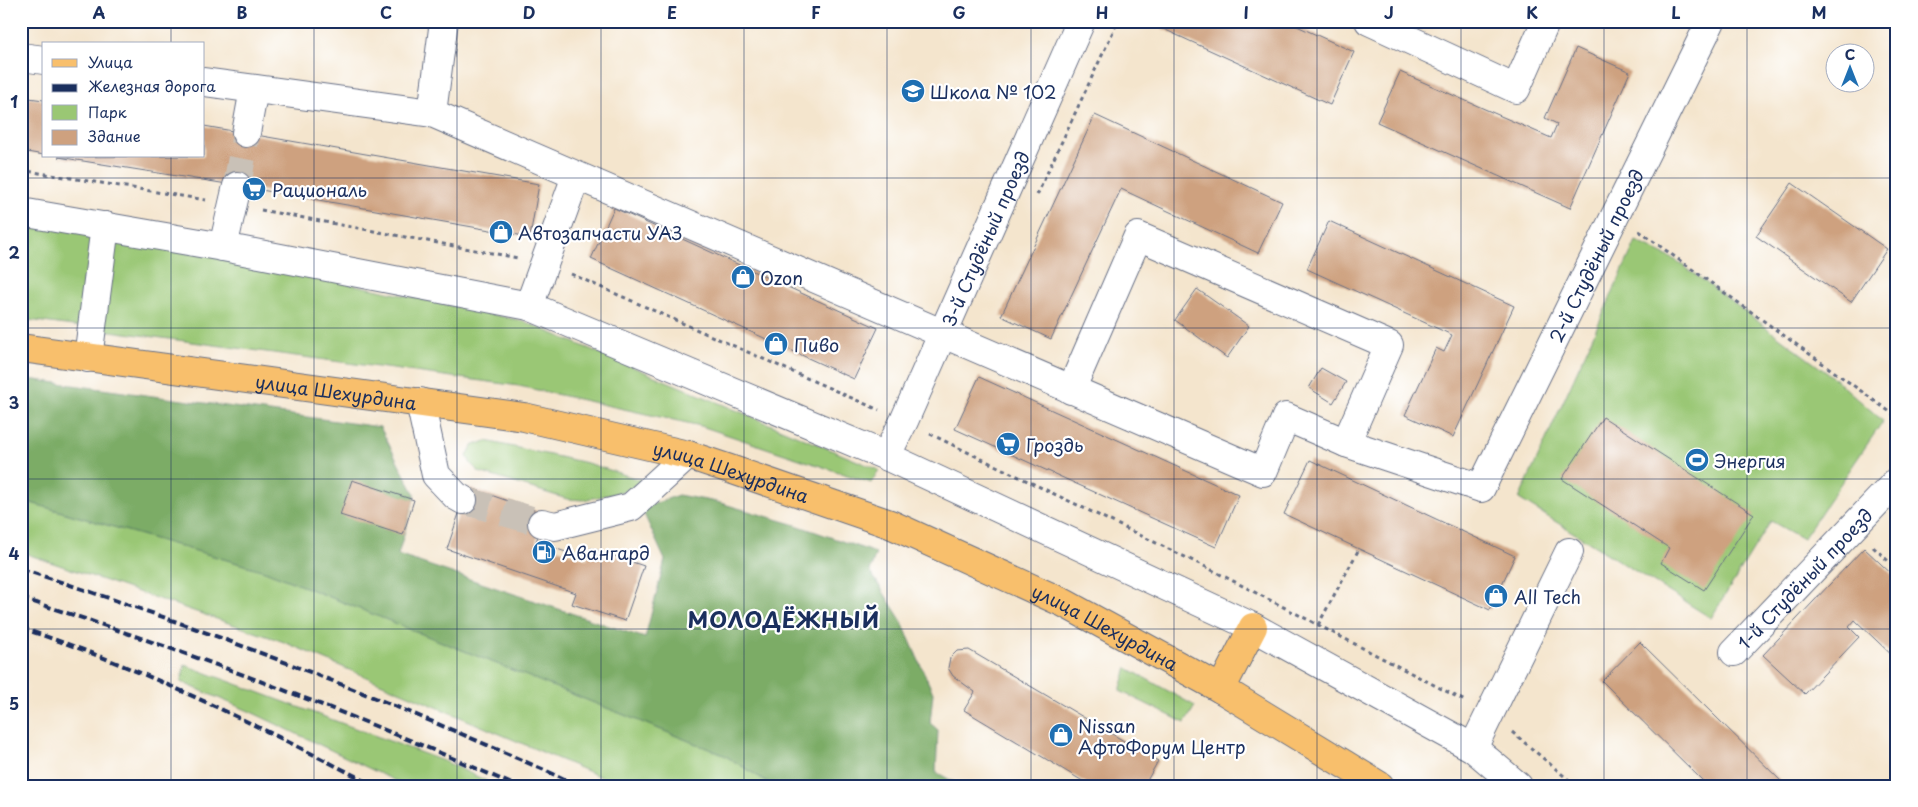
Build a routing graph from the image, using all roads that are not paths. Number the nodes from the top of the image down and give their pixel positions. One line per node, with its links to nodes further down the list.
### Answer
1 (444, 21): 10 (street)
2 (1082, 21): 18 (street, 3-й Студёный проезд)
3 (1369, 21): 4 (street)
4 (1546, 21)
5 (1711, 21): 23 (street, 2-й Студёный проезд)
6 (21, 57): 7 (street)
7 (42, 60)
8 (205, 82): 9 (street)
9 (254, 89): 10 (street); 11 (street)
10 (432, 113): 12 (street)
11 (246, 133)
12 (576, 176): 17 (street); 18 (street)
13 (237, 186): 16 (street)
14 (21, 212): 15 (street)
15 (105, 226): 16 (street); 20 (street)
16 (223, 247): 17 (street)
17 (530, 306): 25 (street)
18 (942, 335): 21 (street); 25 (street, 3-й Студёный проезд)
19 (21, 348): 20 (main road, улица Шехурдина)
20 (88, 358): 22 (main road, улица Шехурдина)
21 (1071, 390): 23 (street); 23 (street)
22 (420, 402): 24 (main road, улица Шехурдина); 27 (street)
23 (1346, 443)
24 (688, 455): 28 (street); 32 (main road, улица Шехурдина)
25 (886, 456): 30 (street)
26 (1897, 481): 31 (street, 1-й Студёный проезд)
27 (463, 500)
28 (542, 523)
29 (1569, 552): 33 (street)
30 (1253, 627): 32 (main road); 33 (street)
31 (1734, 652)
32 (1222, 689): 34 (main road, улица Шехурдина)
33 (1473, 748): 35 (street)
34 (1380, 786)
35 (1518, 786)

